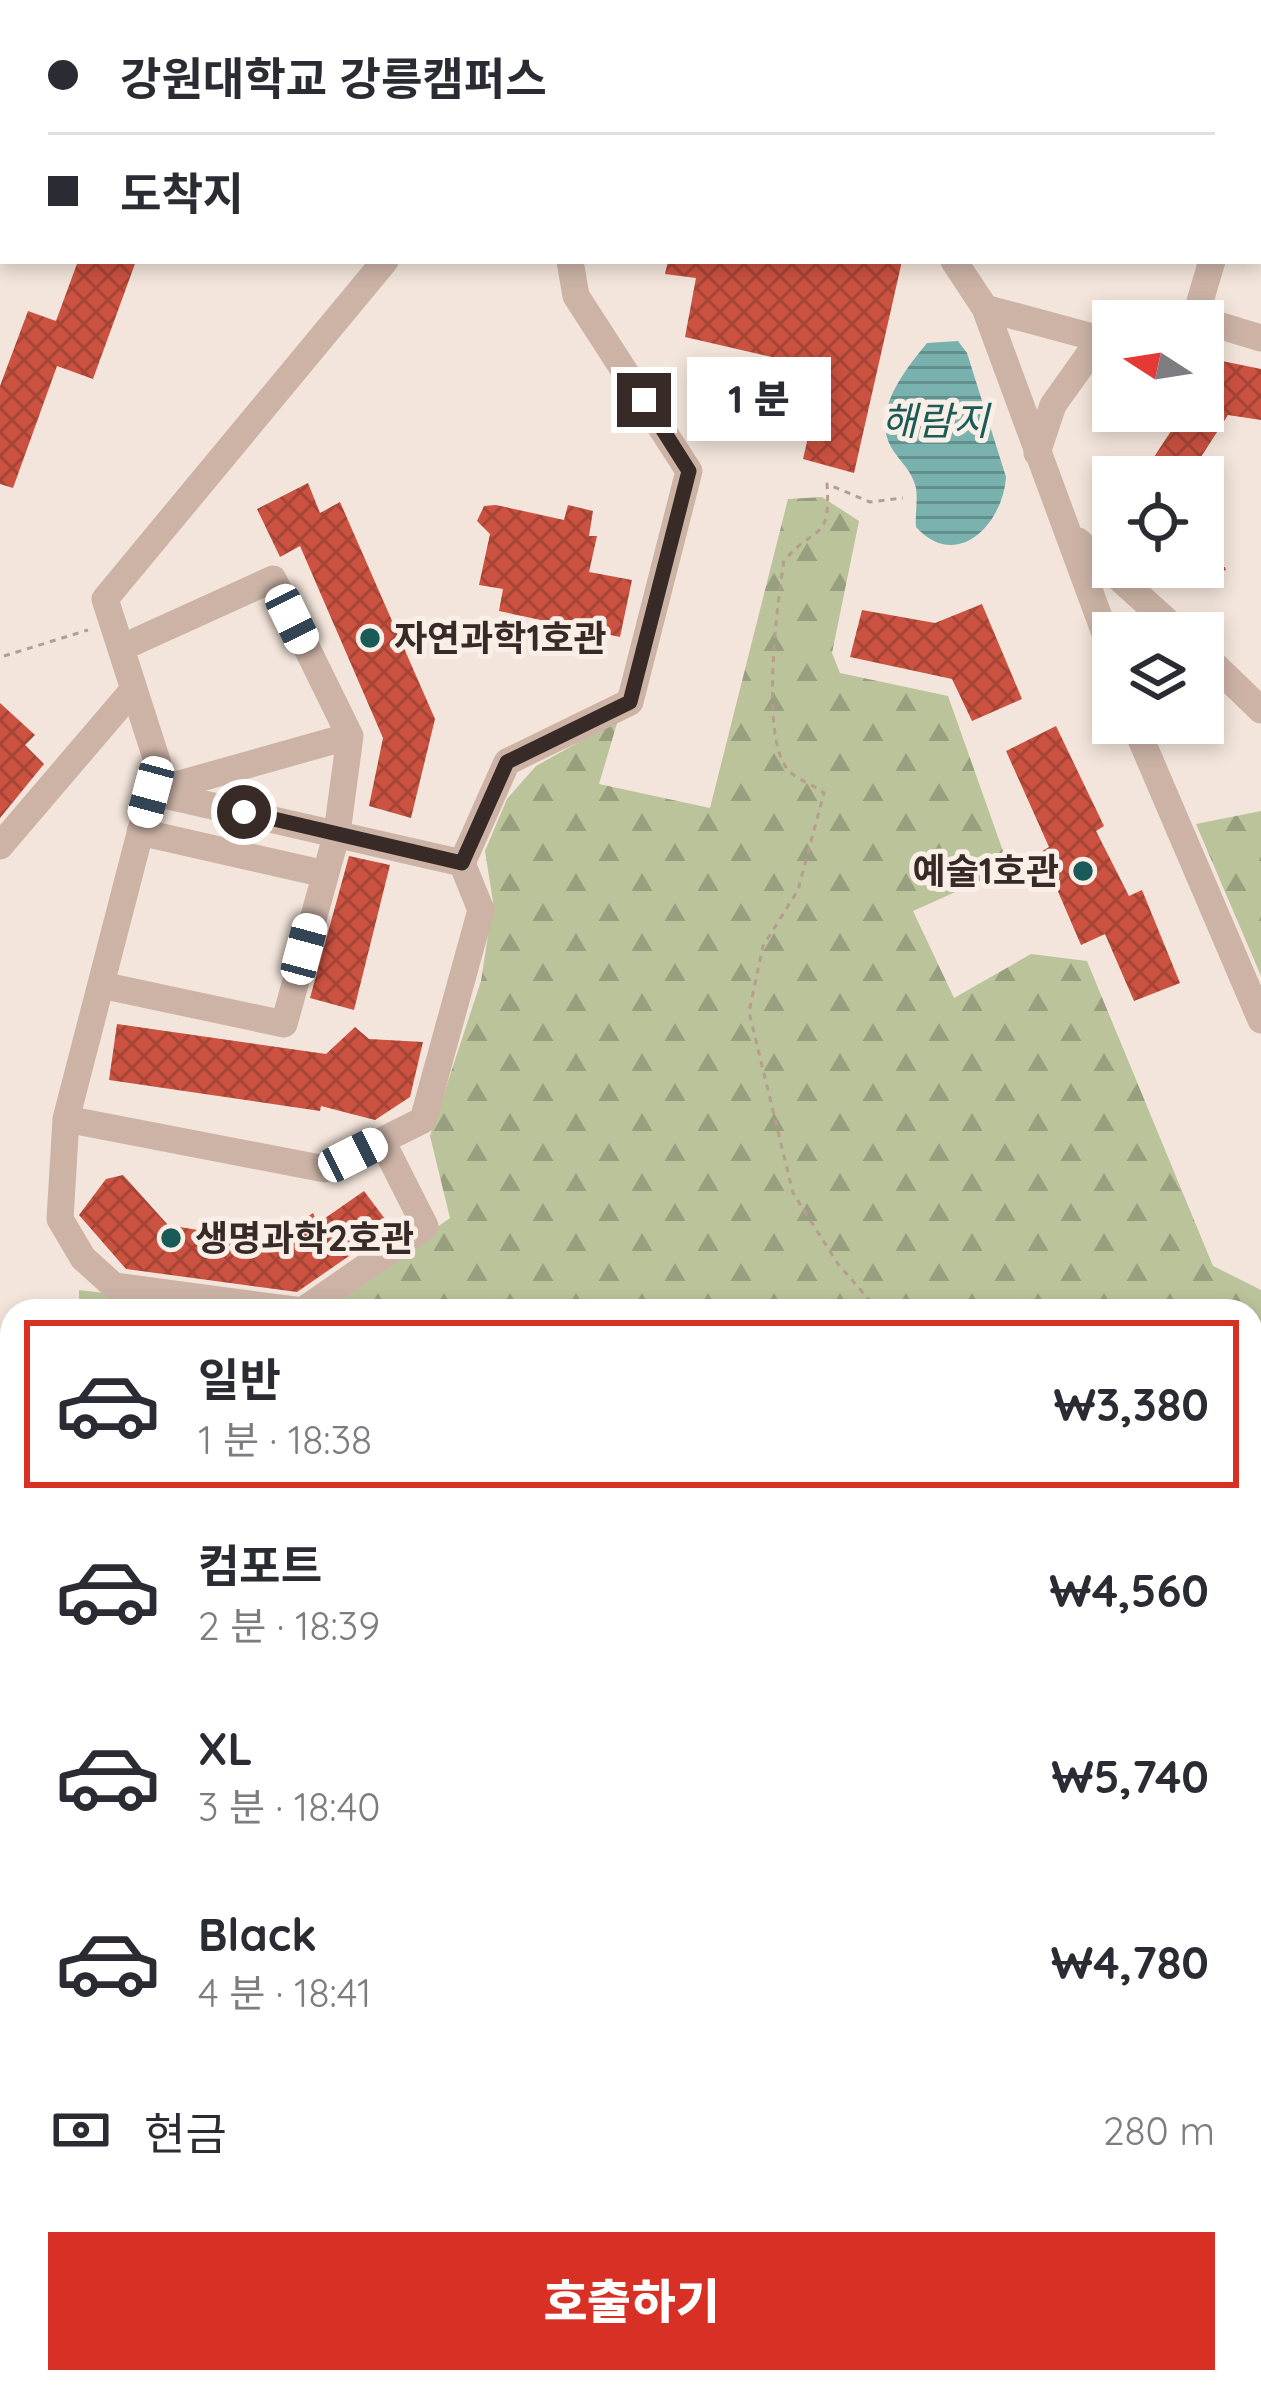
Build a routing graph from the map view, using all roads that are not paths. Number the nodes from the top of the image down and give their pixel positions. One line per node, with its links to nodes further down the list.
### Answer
1 (383, 264): 15 (street)
2 (571, 264): 25 (street)
3 (956, 264): 6 (street)
4 (1211, 264): 5 (street)
5 (1200, 300)
6 (985, 308): 8 (street); 11 (street)
7 (1224, 327): 9 (street)
8 (1092, 333)
9 (1261, 338)
10 (1092, 356): 11 (street)
11 (1037, 453): 12 (street)
12 (1070, 535): 13 (street); 14 (street)
13 (1098, 612)
14 (1156, 612)
15 (116, 635): 17 (street); 19 (street)
16 (1224, 676): 18 (street)
17 (134, 688): 21 (street); 24 (street)
18 (1261, 710)
19 (350, 736): 21 (street); 23 (street)
20 (1143, 744): 28 (street)
21 (151, 792): 22 (street); 23 (street)
22 (140, 832): 26 (street); 27 (street)
23 (337, 833): 25 (street); 26 (street)
24 (0, 846)
25 (462, 863): 30 (street)
26 (325, 874): 27 (street)
27 (101, 985): 29 (street)
28 (1261, 1020)
29 (67, 1119): 30 (street); 31 (street)
30 (382, 1141): 32 (street)
31 (212, 1299)
32 (319, 1299)

